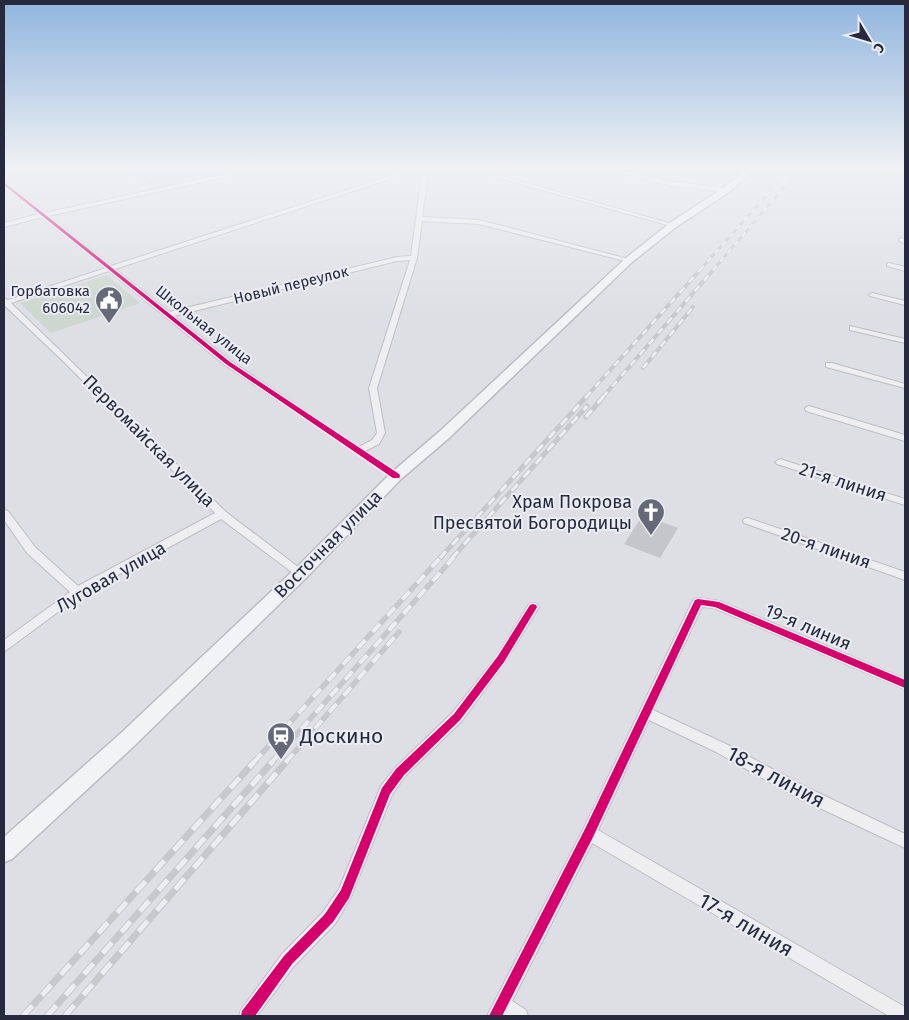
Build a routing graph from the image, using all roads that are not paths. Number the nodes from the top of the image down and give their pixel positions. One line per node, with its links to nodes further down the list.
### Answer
1 (38, 217): 7 (street)
2 (46, 217): 12 (street, Школьная улица)
3 (271, 217): 12 (street)
4 (642, 217): 8 (street)
5 (686, 217): 8 (main road, Восточная улица)
6 (418, 219): 9 (street); 10 (street)
7 (4, 225)
8 (673, 225): 10 (main road, Восточная улица)
9 (414, 258): 17 (street, Новый переулок); 24 (street)
10 (629, 260): 26 (main road, Восточная улица)
11 (889, 265): 13 (street)
12 (111, 269): 15 (street); 17 (street, Школьная улица)
13 (905, 269)
14 (872, 295): 16 (street)
15 (5, 302): 29 (street, Первомайская улица)
16 (905, 303)
17 (167, 315): 24 (street, Школьная улица)
18 (853, 328): 19 (street)
19 (905, 341)
20 (829, 365): 21 (street)
21 (905, 386)
22 (809, 409): 23 (street)
23 (905, 438)
24 (359, 451): 26 (street, Школьная улица)
25 (780, 462): 27 (street, 21-я линия)
26 (396, 476): 31 (main road, Восточная улица)
27 (905, 502)
28 (4, 513): 33 (street)
29 (222, 514): 31 (street, Первомайская улица); 33 (street, Луговая улица)
30 (748, 521): 32 (street, 20-я линия)
31 (300, 573): 40 (main road, Восточная улица)
32 (905, 576)
33 (77, 592): 35 (street, Луговая улица)
34 (533, 607): 42 (street)
35 (4, 646)
36 (905, 684): 37 (street, 19-я линия)
37 (646, 713): 38 (street); 39 (street, 18-я линия)
38 (588, 833): 41 (street); 44 (street, 17-я линия)
39 (905, 841)
40 (4, 851)
41 (498, 1010): 43 (street)
42 (246, 1016)
43 (520, 1016)
44 (905, 1016)

